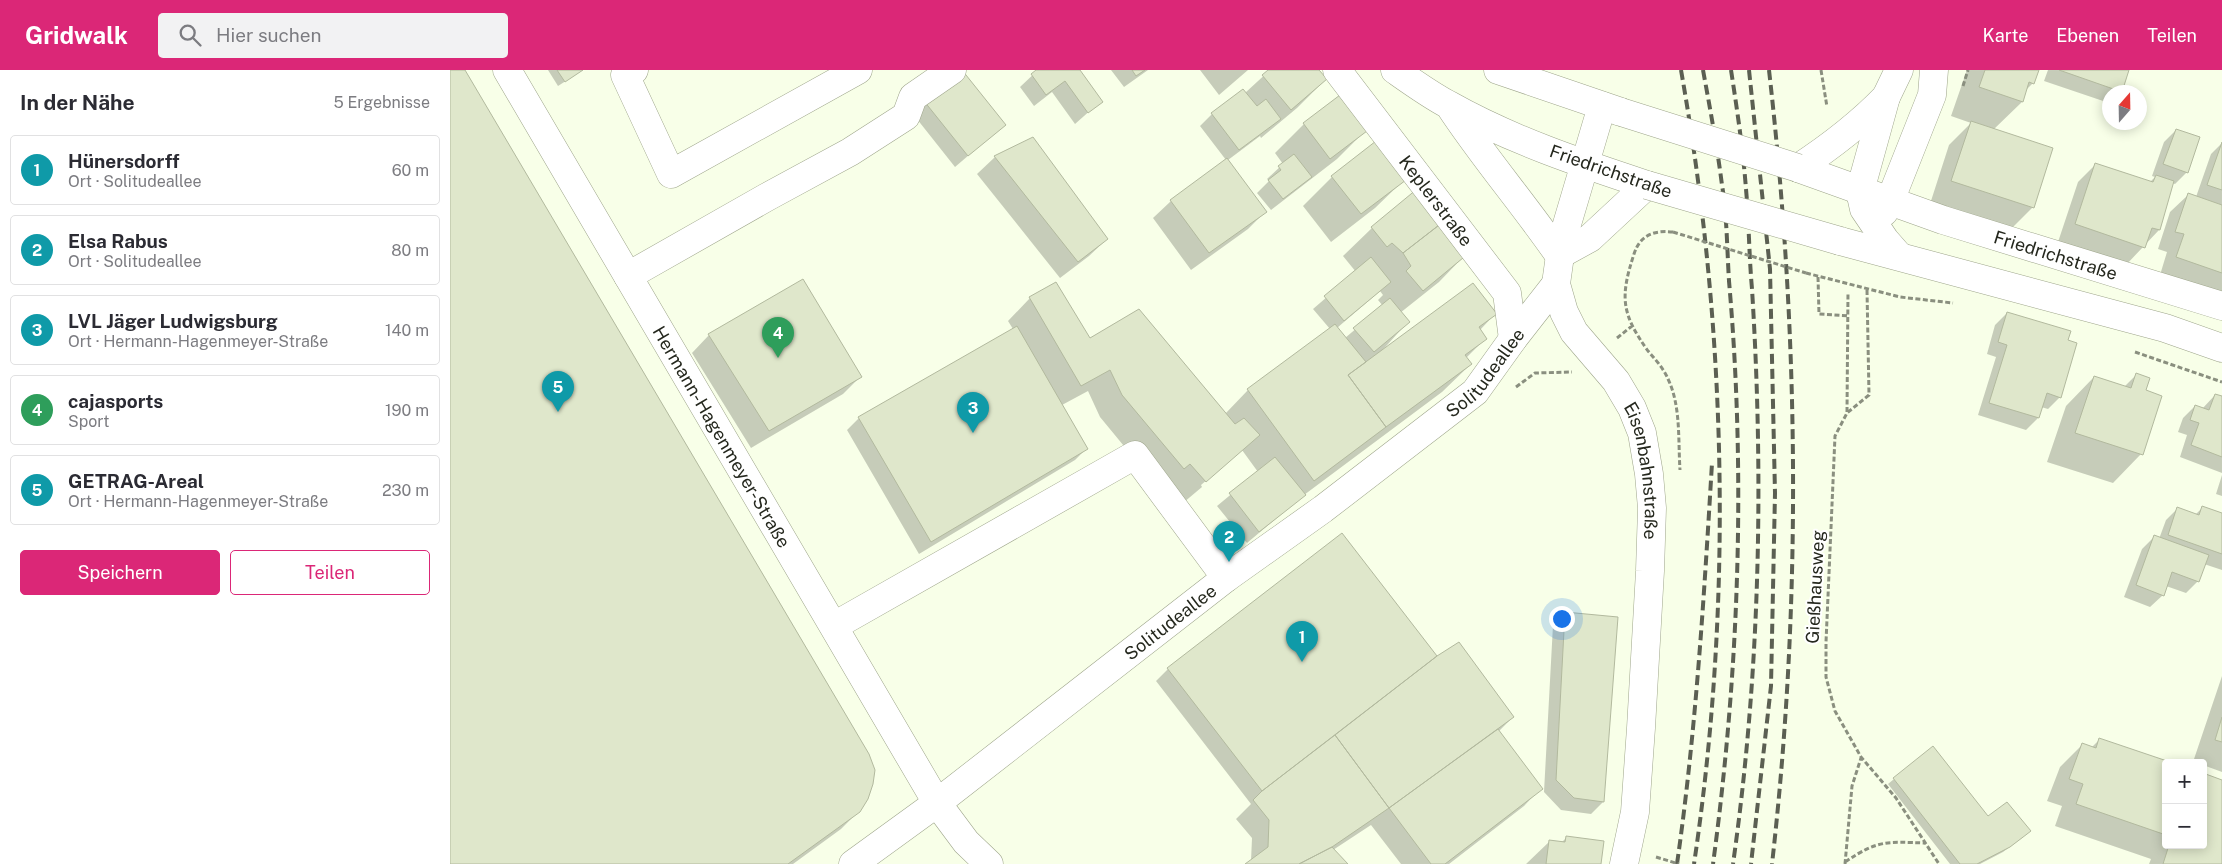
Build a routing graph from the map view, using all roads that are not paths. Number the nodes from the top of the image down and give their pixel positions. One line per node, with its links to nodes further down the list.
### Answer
1 (507, 70): 23 (street, Hermann-Hagenmeyer-Straße)
2 (634, 70): 3 (street)
3 (858, 70)
4 (952, 70): 23 (street)
5 (1337, 70): 26 (street, Keplerstraße)
6 (1394, 70): 12 (street, Friedrichstraße)
7 (1498, 70): 13 (street, Friedrichstraße)
8 (1899, 70): 11 (street)
9 (1955, 78): 10 (street)
10 (1933, 83): 18 (street)
11 (1886, 97): 15 (street); 17 (street)
12 (1449, 105): 14 (street, Friedrichstraße); 21 (street)
13 (1612, 109): 14 (street, Eisenbahnstraße); 15 (street, Friedrichstraße, bridge)
14 (1585, 165): 16 (street, Friedrichstraße); 21 (street, Eisenbahnstraße)
15 (1798, 168): 17 (street, Friedrichstraße)
16 (1647, 185): 20 (street, Friedrichstraße, bridge); 21 (street)
17 (1860, 191): 18 (street, Friedrichstraße); 19 (street)
18 (1890, 201): 19 (street); 25 (street, Friedrichstraße)
19 (1872, 222): 20 (street); 22 (street)
20 (1840, 240): 22 (street, Friedrichstraße)
21 (1559, 255): 24 (street, Eisenbahnstraße)
22 (1899, 256): 27 (street, Friedrichstraße)
23 (628, 276): 29 (street, Hermann-Hagenmeyer-Straße)
24 (1556, 284): 26 (street, Solitudeallee); 33 (street, Eisenbahnstraße)
25 (2222, 306)
26 (1513, 339): 28 (street, Solitudeallee)
27 (2222, 348)
28 (1226, 578): 29 (street); 30 (street, Solitudeallee)
29 (834, 626): 30 (street, Hermann-Hagenmeyer-Straße)
30 (937, 804): 31 (street, Solitudeallee); 32 (street, Hermann-Hagenmeyer-Straße)
31 (853, 864)
32 (989, 864)
33 (1624, 864)

